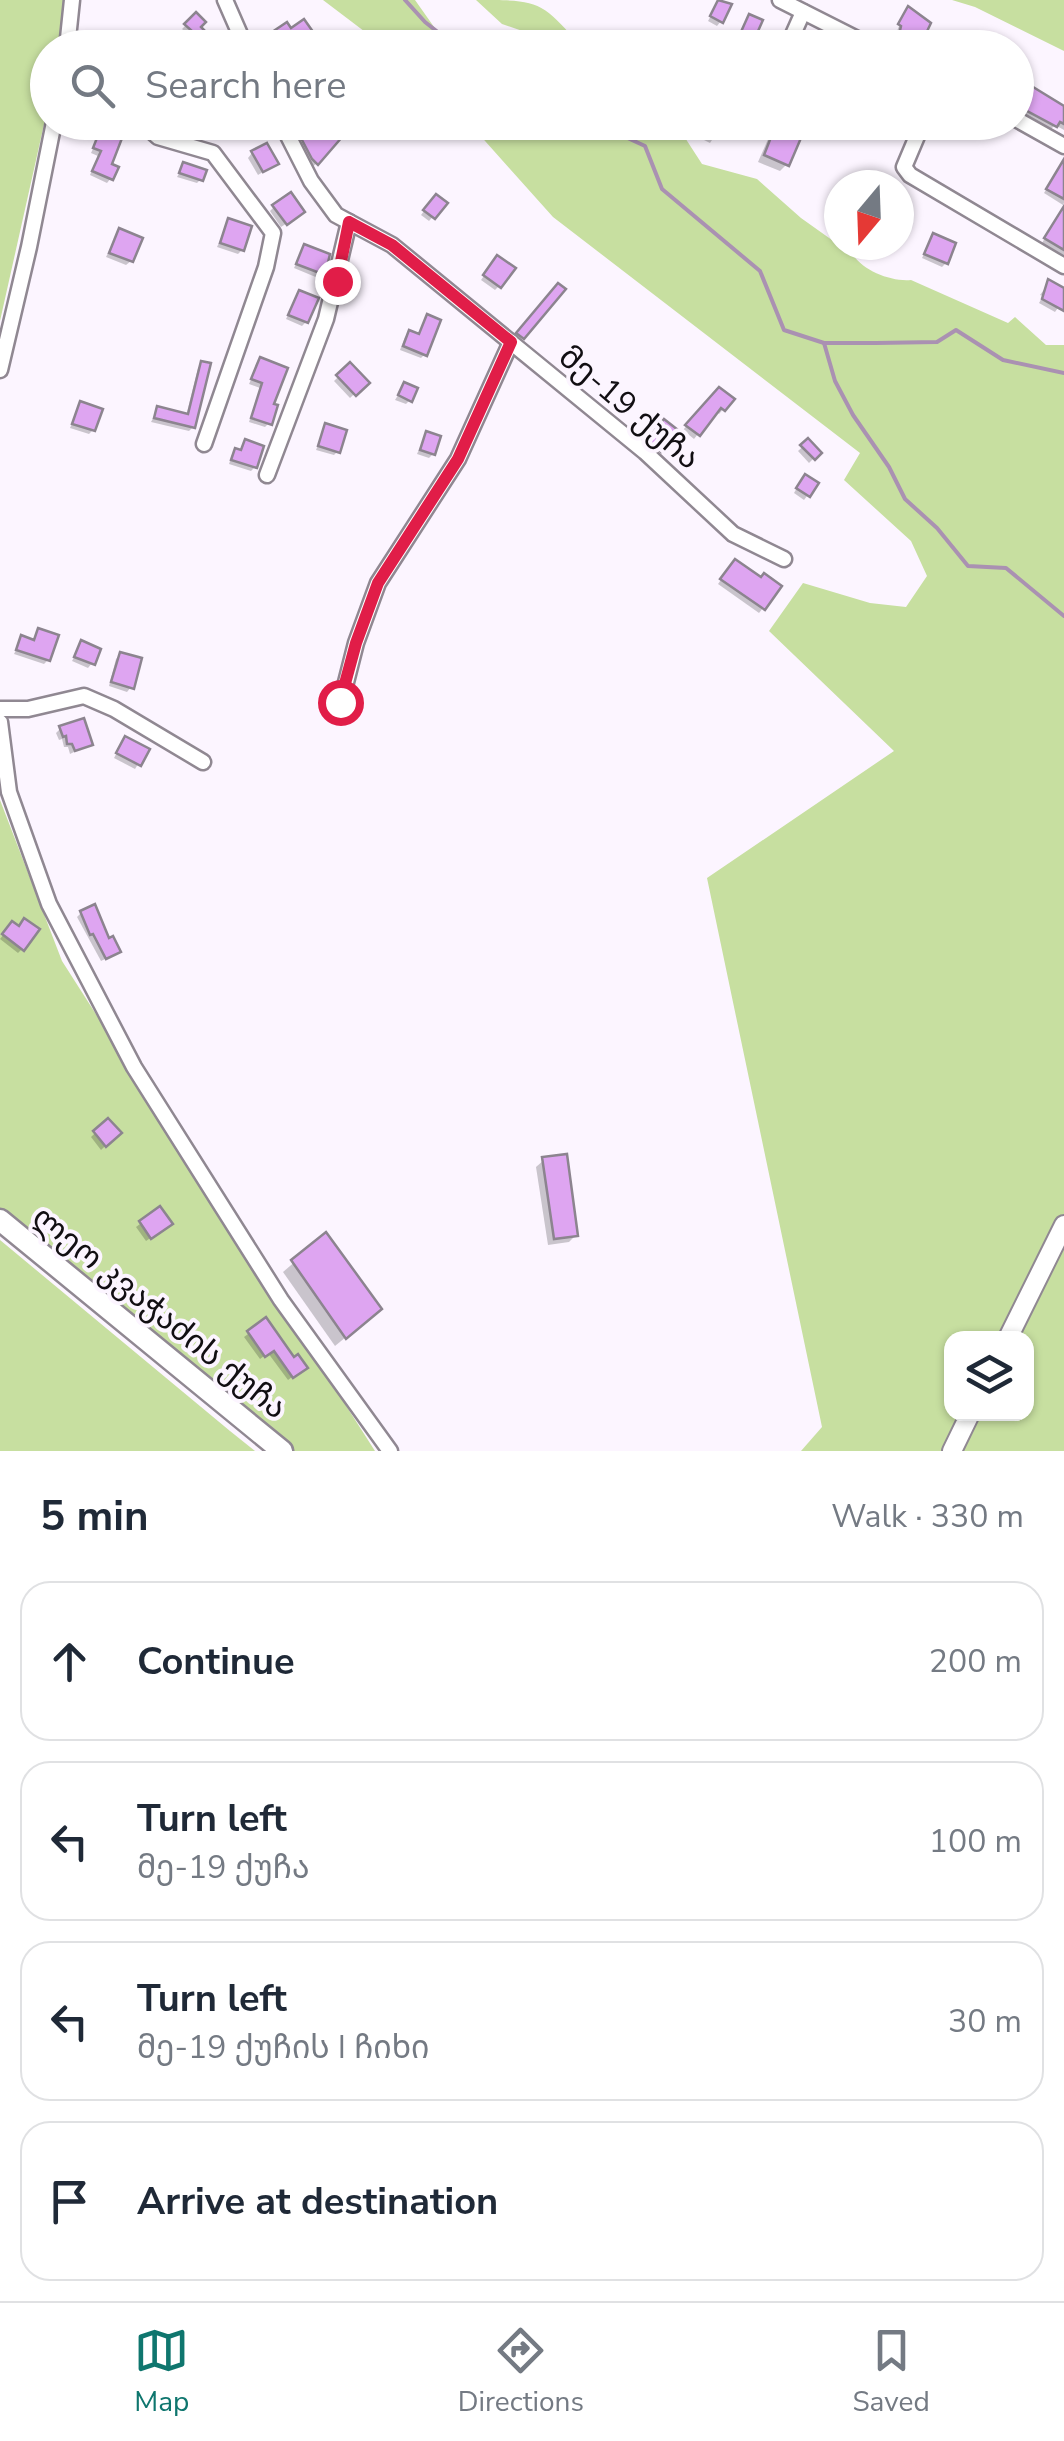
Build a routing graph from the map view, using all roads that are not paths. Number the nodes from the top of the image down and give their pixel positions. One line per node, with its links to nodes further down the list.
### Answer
1 (72, 0): 5 (street)
2 (225, 0): 6 (street)
3 (780, 0): 4 (street)
4 (804, 12): 7 (street); 8 (street)
5 (70, 30)
6 (238, 30)
7 (796, 30)
8 (840, 30)
9 (1034, 129): 14 (street)
10 (51, 140): 18 (street)
11 (168, 140): 19 (street)
12 (290, 140): 15 (street, მე-19 ქუჩა)
13 (914, 140): 16 (street)
14 (1064, 146)
15 (349, 222): 17 (street, მე-19 ქუჩა); 20 (street)
16 (1064, 266)
17 (511, 342): 21 (street, მე-19 ქუჩა); 22 (street)
18 (0, 370)
19 (204, 444)
20 (267, 475)
21 (784, 559)
22 (340, 702)
23 (0, 709): 25 (street)
24 (0, 729): 31 (street)
25 (203, 762)
26 (0, 1220): 30 (main road, ლეო კვაჭაძის ქუჩა)
27 (1064, 1226): 28 (street)
28 (1012, 1331)
29 (967, 1421): 32 (street)
30 (282, 1451)
31 (390, 1451)
32 (952, 1451)

